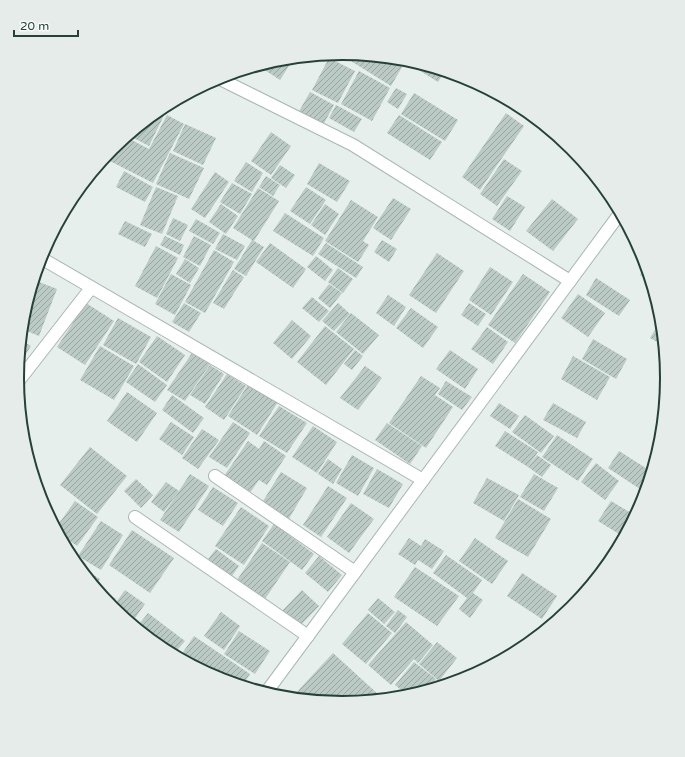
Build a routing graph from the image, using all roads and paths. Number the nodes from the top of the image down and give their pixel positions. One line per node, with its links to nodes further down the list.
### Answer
1 (226, 82): 4 (street)
2 (617, 217): 4 (street)
3 (46, 262): 5 (street)
4 (570, 281): 8 (street)
5 (91, 288): 6 (street); 8 (street)
6 (24, 375)
7 (215, 476): 10 (street)
8 (423, 480): 10 (street)
9 (135, 517): 11 (street)
10 (355, 572): 11 (street)
11 (308, 636): 12 (street)
12 (269, 688)

